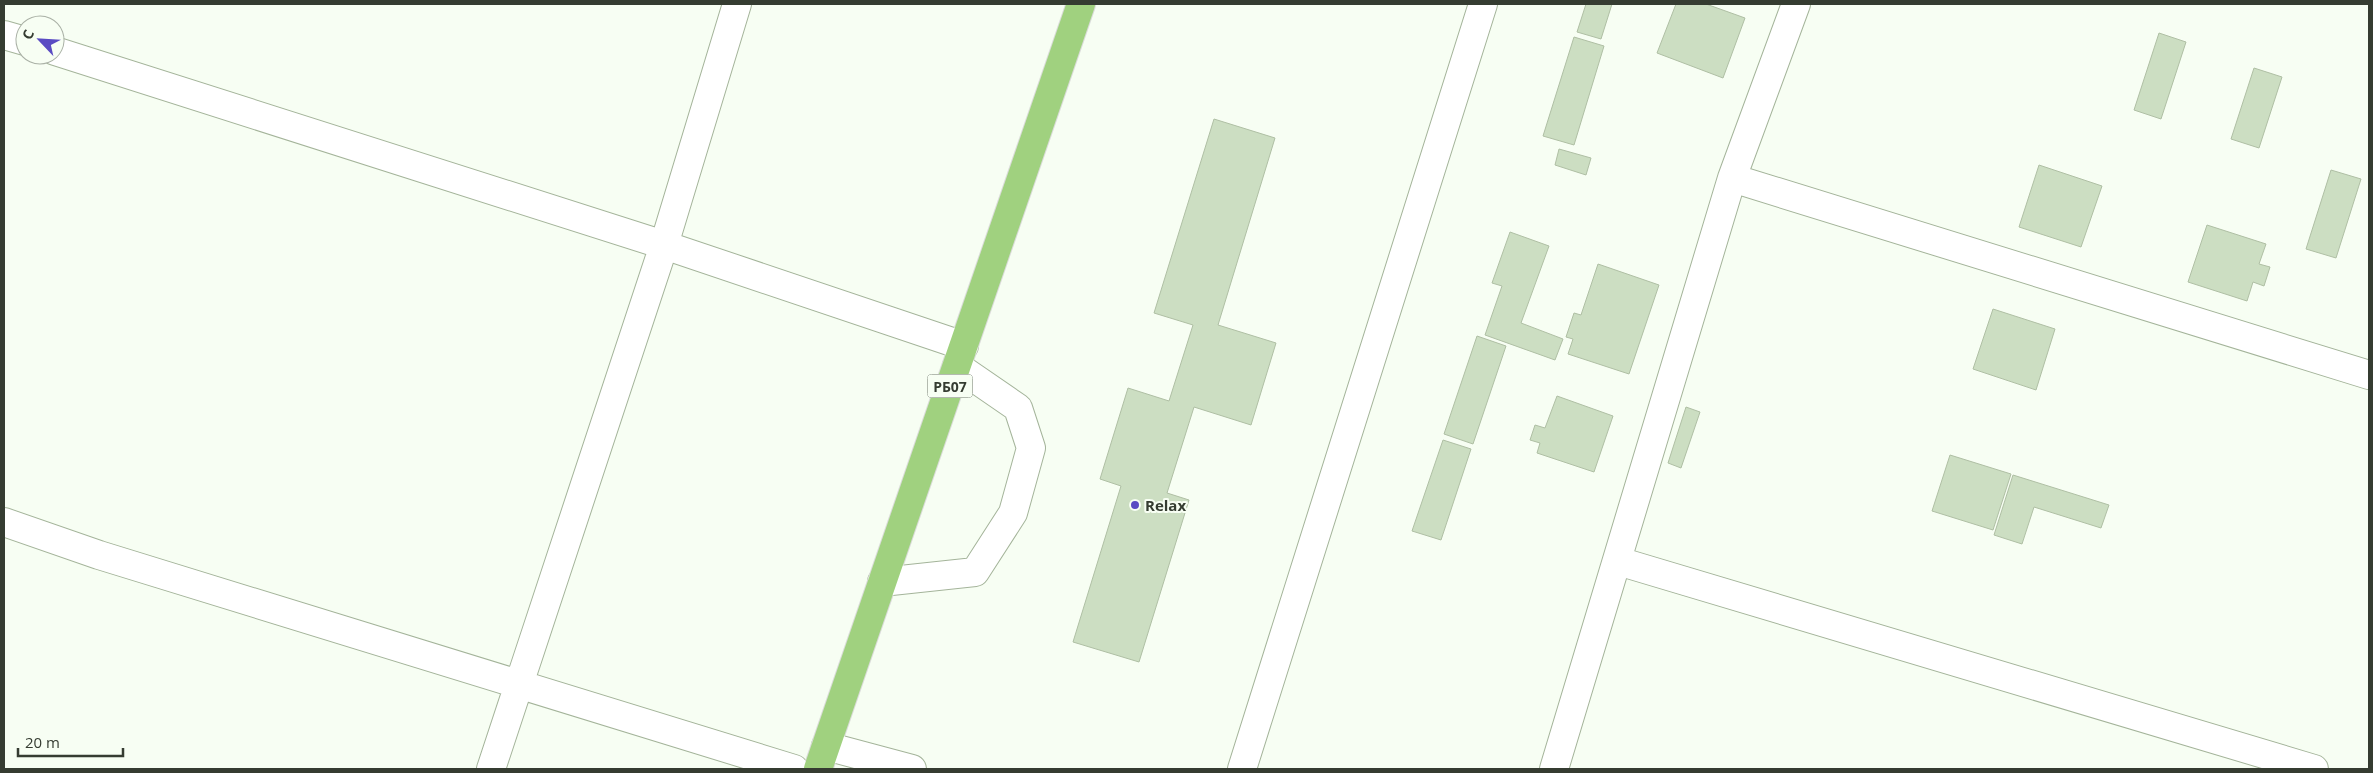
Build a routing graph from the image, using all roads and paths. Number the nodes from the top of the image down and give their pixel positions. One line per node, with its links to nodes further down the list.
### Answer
1 (737, 4): 7 (street)
2 (1081, 4): 8 (highway, РБ07)
3 (1483, 4): 18 (street)
4 (1796, 4): 6 (street)
5 (65, 54): 7 (street)
6 (1732, 178): 9 (street); 11 (street)
7 (664, 245): 8 (street); 13 (street)
8 (960, 356): 12 (highway, РБ07); 12 (street)
9 (2369, 375)
10 (4, 522): 13 (street)
11 (1618, 561): 19 (street); 20 (street)
12 (882, 582): 14 (highway, РБ07)
13 (518, 684): 15 (street); 16 (street)
14 (822, 758): 17 (street)
15 (491, 769)
16 (794, 769)
17 (912, 769)
18 (1242, 769)
19 (1554, 769)
20 (2314, 769)

